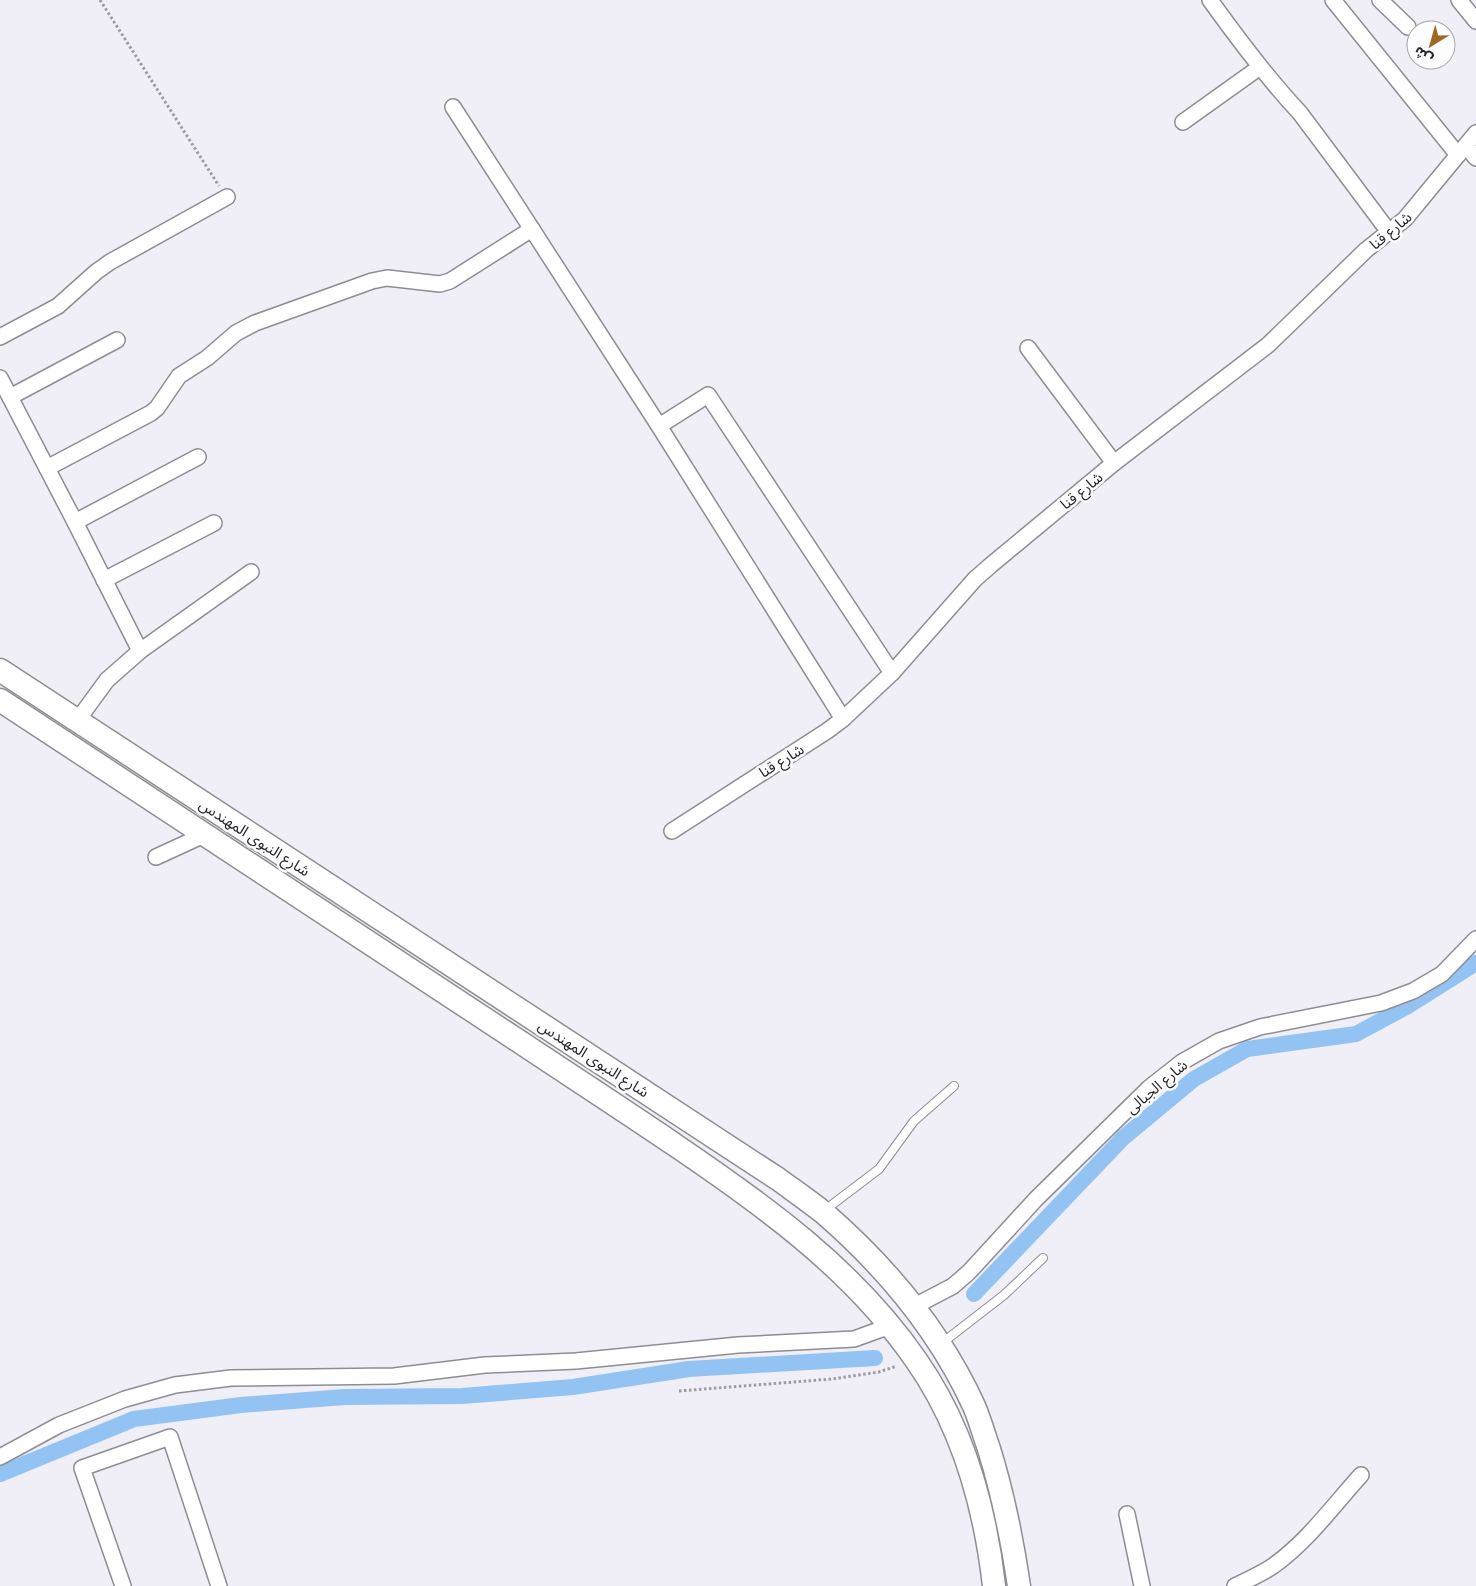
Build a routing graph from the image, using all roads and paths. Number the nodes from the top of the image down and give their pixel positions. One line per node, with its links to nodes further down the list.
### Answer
1 (100, 0): 14 (path)
2 (1210, 0): 8 (street)
3 (1333, 0): 12 (street)
4 (1380, 0): 7 (street)
5 (1459, 0): 6 (street)
6 (1476, 21)
7 (1406, 25)
8 (1260, 67): 10 (street); 16 (street)
9 (453, 107): 15 (street)
10 (1183, 122)
11 (1476, 133): 12 (street, شارع قنا)
12 (1462, 151): 13 (street); 16 (street, شارع قنا)
13 (1476, 158)
14 (226, 197): 17 (street)
15 (532, 229): 22 (street); 25 (street)
16 (1389, 232): 24 (street, شارع قنا)
17 (0, 337)
18 (117, 340): 21 (street)
19 (1028, 348): 24 (street)
20 (0, 378): 21 (street)
21 (10, 397): 25 (street)
22 (659, 426): 32 (street); 34 (street)
23 (198, 456): 26 (street)
24 (1114, 463): 32 (street, شارع قنا)
25 (47, 468): 26 (street)
26 (75, 522): 29 (street)
27 (214, 524): 29 (street)
28 (251, 572): 30 (street)
29 (104, 580): 30 (street)
30 (140, 651): 35 (street)
31 (0, 670): 35 (main road, شارع النبوى المهندس)
32 (892, 673): 34 (street, شارع قنا)
33 (0, 700): 37 (main road, شارع النبوى المهندس)
34 (843, 719): 36 (street, شارع قنا)
35 (77, 721): 40 (main road, شارع النبوى المهندس)
36 (672, 832)
37 (206, 834): 38 (street); 41 (main road, شارع النبوى المهندس)
38 (156, 856)
39 (1476, 939): 47 (street, شارع الجبالى)
40 (593, 1057): 41 (main road); 42 (main road, شارع النبوى المهندس)
41 (578, 1080): 44 (main road, شارع النبوى المهندس)
42 (630, 1082): 44 (main road); 45 (main road, شارع النبوى المهندس)
43 (954, 1086): 45 (lane)
44 (616, 1105): 48 (main road, شارع النبوى المهندس)
45 (823, 1212): 47 (main road, شارع النبوى المهندس)
46 (1043, 1258): 49 (lane)
47 (913, 1307): 49 (main road, شارع النبوى المهندس)
48 (890, 1326): 50 (main road, شارع النبوى المهندس); 52 (street)
49 (939, 1345): 58 (main road, شارع النبوى المهندس)
50 (917, 1361): 51 (path); 57 (main road, شارع النبوى المهندس)
51 (680, 1391)
52 (0, 1458)
53 (1361, 1475): 60 (street)
54 (1127, 1514): 59 (street)
55 (123, 1586): 56 (street)
56 (220, 1586)
57 (994, 1586)
58 (1019, 1586)
59 (1142, 1586)
60 (1235, 1586)

